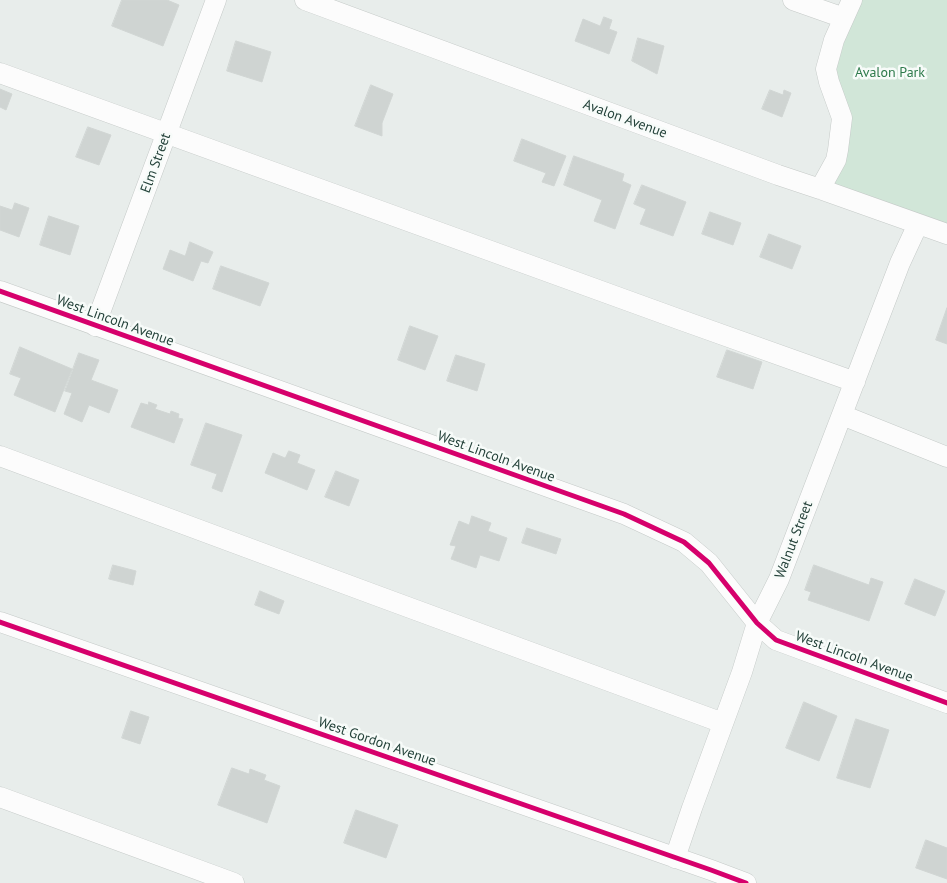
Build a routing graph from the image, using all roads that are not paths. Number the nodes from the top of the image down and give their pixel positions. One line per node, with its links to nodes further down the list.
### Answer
1 (216, 0): 6 (street, Elm Street)
2 (305, 0): 7 (street, Avalon Avenue)
3 (794, 0): 4 (street)
4 (848, 9): 7 (street)
5 (0, 72): 6 (street)
6 (167, 133): 11 (street, Elm Street); 12 (street)
7 (820, 189): 8 (street, Avalon Avenue)
8 (918, 224): 9 (street, Avalon Avenue); 12 (street, Walnut Street)
9 (947, 234)
10 (0, 291): 11 (street, West Lincoln Avenue)
11 (95, 326): 17 (street, West Lincoln Avenue)
12 (855, 382): 13 (street, Walnut Street)
13 (842, 415): 15 (street); 17 (street, Walnut Street)
14 (0, 456): 19 (street)
15 (947, 457)
16 (0, 622): 21 (street, West Gordon Avenue)
17 (757, 623): 18 (street, West Lincoln Avenue); 19 (street, Walnut Street)
18 (947, 703)
19 (723, 723): 21 (street, Walnut Street)
20 (0, 796): 23 (street)
21 (675, 858): 22 (street, West Gordon Avenue)
22 (707, 876): 24 (street, West Gordon Avenue)
23 (234, 883)
24 (746, 883)

